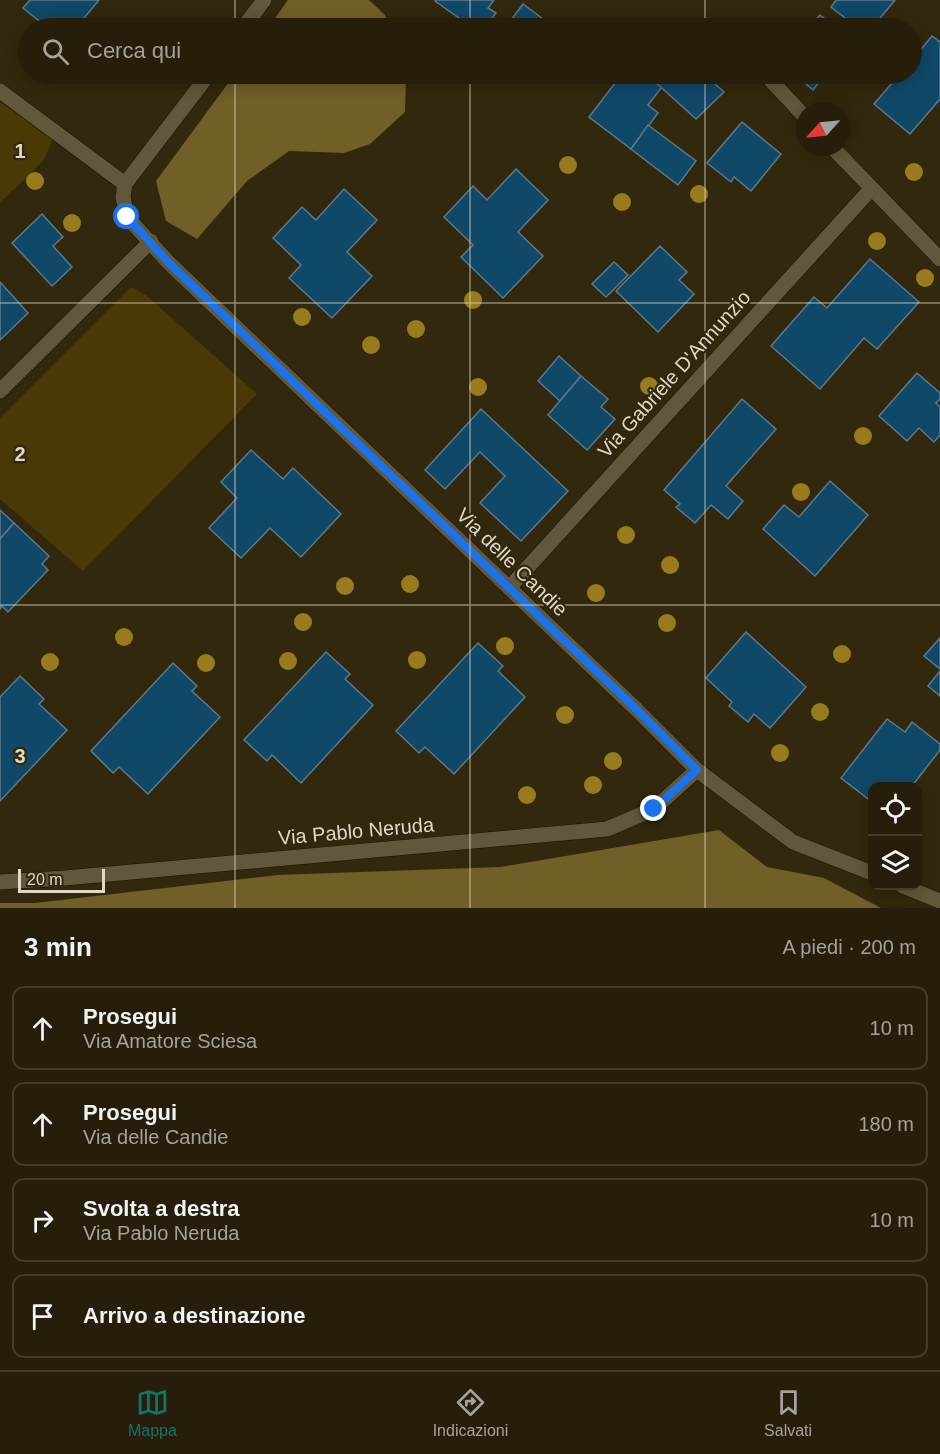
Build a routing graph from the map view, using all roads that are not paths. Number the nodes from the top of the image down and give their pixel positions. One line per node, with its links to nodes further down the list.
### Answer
1 (264, 0): 2 (street)
2 (250, 18)
3 (201, 84): 8 (street)
4 (774, 84): 6 (street)
5 (0, 91): 8 (street)
6 (796, 107)
7 (840, 156): 9 (street)
8 (125, 184): 10 (street, Via delle Candie)
9 (871, 189): 11 (street); 13 (street, Via Gabriele D'Annunzio)
10 (151, 241): 12 (street); 13 (street, Via delle Candie)
11 (940, 259)
12 (0, 391)
13 (509, 588): 14 (street, Via delle Candie)
14 (697, 770): 15 (street, Via delle Candie); 16 (street, Via Pablo Neruda)
15 (868, 871)
16 (0, 882)
17 (915, 890): 18 (street)
18 (940, 901)

